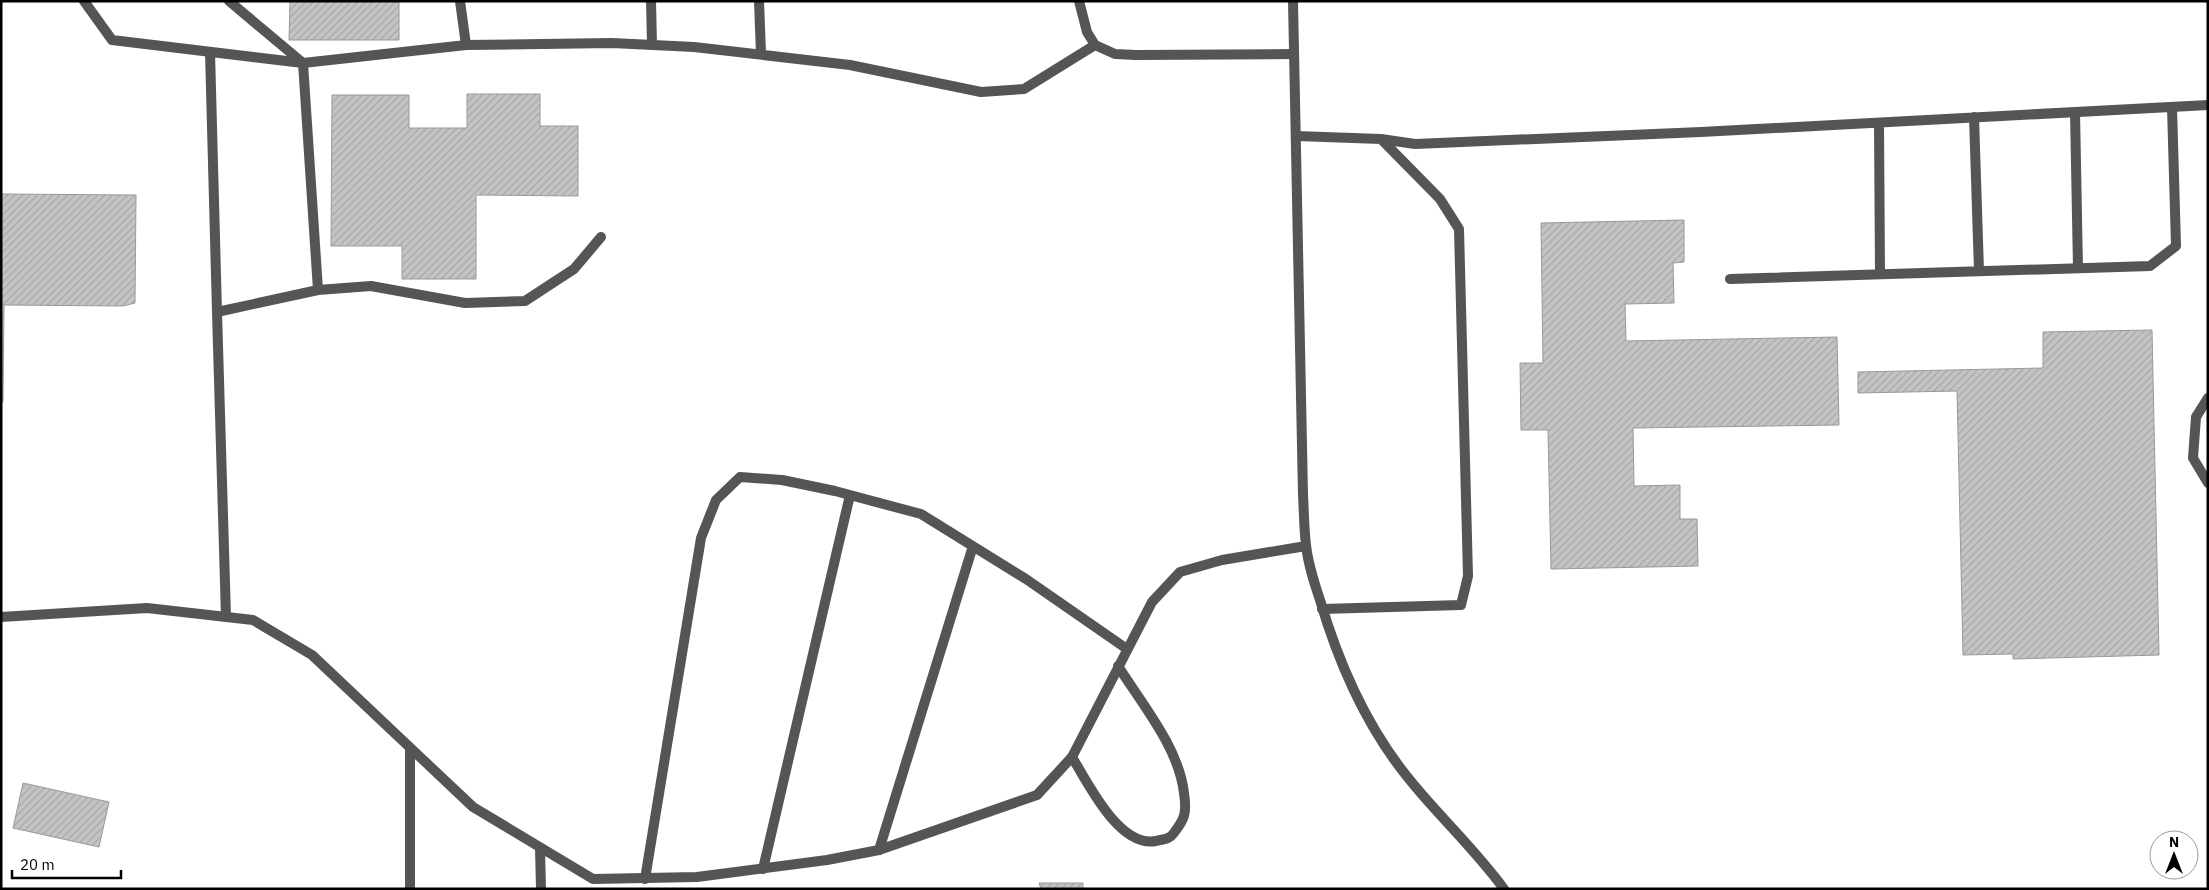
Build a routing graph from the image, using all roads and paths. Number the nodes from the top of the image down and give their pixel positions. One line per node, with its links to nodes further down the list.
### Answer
1 (84, 1): 11 (street)
2 (229, 1): 14 (street)
3 (460, 1): 8 (street)
4 (651, 1): 9 (street)
5 (760, 1): 12 (street)
6 (1079, 1): 10 (street)
7 (1293, 1): 13 (street)
8 (466, 45): 9 (street); 14 (street)
9 (652, 45): 12 (street)
10 (1095, 45): 12 (street); 13 (street)
11 (210, 52): 14 (street); 28 (street)
12 (761, 54)
13 (1293, 54): 20 (street)
14 (303, 63): 27 (street)
15 (2208, 105): 16 (street)
16 (2172, 107): 17 (street); 23 (street)
17 (2075, 112): 18 (street); 23 (street)
18 (1974, 117): 19 (street); 24 (street)
19 (1879, 123): 21 (street); 25 (street)
20 (1296, 136): 21 (street); 33 (street)
21 (1381, 139): 34 (street)
22 (602, 237): 27 (street)
23 (2078, 268): 24 (street)
24 (1979, 271): 25 (street)
25 (1880, 274): 26 (street)
26 (1730, 279)
27 (318, 290): 28 (street)
28 (218, 312): 36 (street)
29 (2208, 398): 30 (street)
30 (2208, 484)
31 (850, 495): 32 (street); 43 (street); 44 (street)
32 (973, 546): 37 (street); 42 (street)
33 (1306, 546): 34 (street); 37 (street)
34 (1322, 609): 47 (street)
35 (1, 617): 36 (street)
36 (226, 617): 39 (street)
37 (1127, 649): 38 (street)
38 (1118, 666): 40 (street); 40 (street)
39 (410, 748): 41 (street); 45 (street)
40 (1072, 757): 42 (street)
41 (540, 848): 44 (street); 46 (street)
42 (879, 850): 43 (street)
43 (763, 869): 44 (street)
44 (645, 879)
45 (410, 889)
46 (541, 889)
47 (1504, 889)

